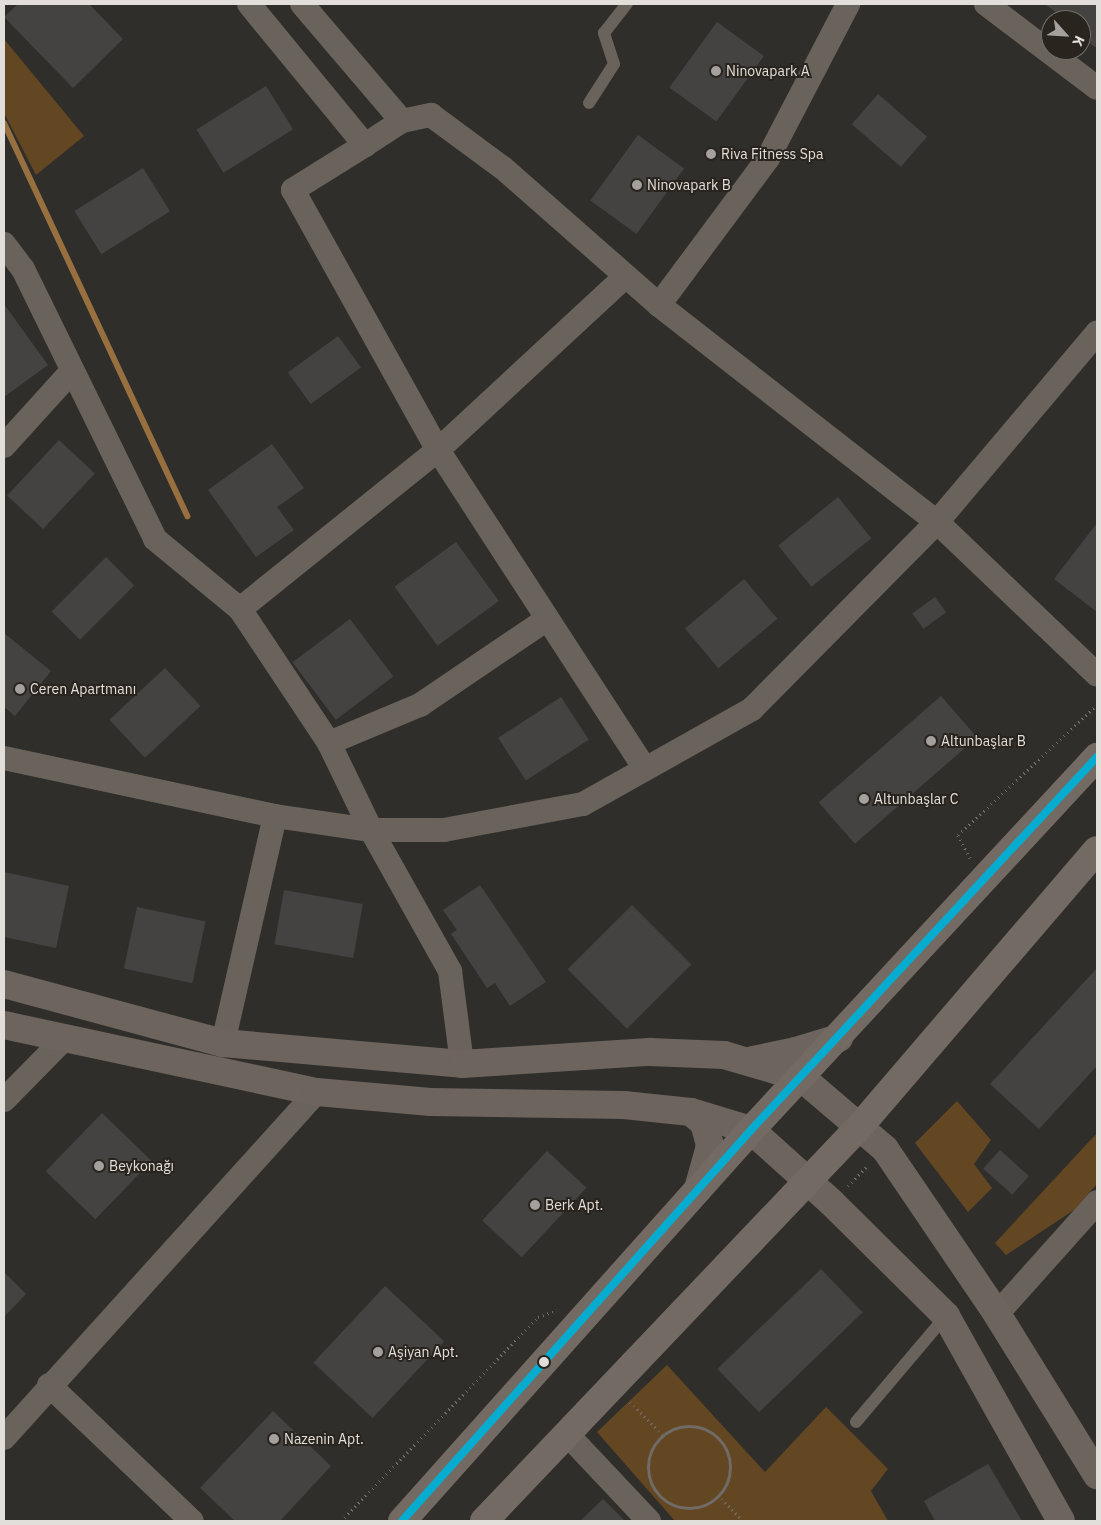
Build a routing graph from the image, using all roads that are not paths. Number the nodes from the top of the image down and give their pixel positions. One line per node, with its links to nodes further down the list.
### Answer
1 (249, 4): 9 (street)
2 (302, 4): 8 (street)
3 (627, 4): 7 (lane)
4 (848, 4): 12 (street)
5 (986, 4): 6 (street)
6 (1097, 88)
7 (589, 103)
8 (402, 121): 9 (street); 11 (street)
9 (365, 145): 16 (street)
10 (4, 244): 14 (street)
11 (626, 276): 12 (street); 16 (street)
12 (659, 305): 17 (street)
13 (1097, 333): 17 (street)
14 (71, 372): 15 (street); 18 (street)
15 (4, 446)
16 (438, 450): 18 (street); 19 (street)
17 (937, 522): 20 (street); 24 (street)
18 (240, 609): 21 (street)
19 (548, 619): 21 (street); 24 (street)
20 (1097, 675)
21 (329, 743): 26 (street)
22 (1097, 757): 30 (main road)
23 (4, 758): 25 (street)
24 (645, 769): 26 (street)
25 (274, 816): 26 (street); 32 (street)
26 (371, 830): 34 (street)
27 (1097, 850): 39 (main road)
28 (4, 984): 32 (main road)
29 (4, 1025): 31 (main road)
30 (839, 1038): 33 (main road); 35 (main road)
31 (62, 1040): 36 (main road); 37 (street)
32 (223, 1043): 34 (main road)
33 (747, 1061): 34 (main road); 35 (main road)
34 (462, 1064)
35 (802, 1078): 39 (main road); 40 (main road)
36 (317, 1092): 38 (main road); 46 (street)
37 (4, 1100)
38 (691, 1112): 40 (main road); 42 (main road)
39 (860, 1125): 41 (main road); 44 (main road)
40 (751, 1130): 41 (main road); 42 (main road)
41 (806, 1179): 45 (main road); 48 (main road)
42 (698, 1189): 52 (main road)
43 (1097, 1202): 44 (street)
44 (997, 1314): 50 (main road)
45 (946, 1316): 47 (lane); 55 (main road)
46 (49, 1385): 49 (street); 51 (street)
47 (856, 1422)
48 (566, 1433): 53 (main road); 54 (street)
49 (4, 1438)
50 (1097, 1475)
51 (192, 1521)
52 (402, 1521)
53 (484, 1521)
54 (649, 1521)
55 (1061, 1521)

